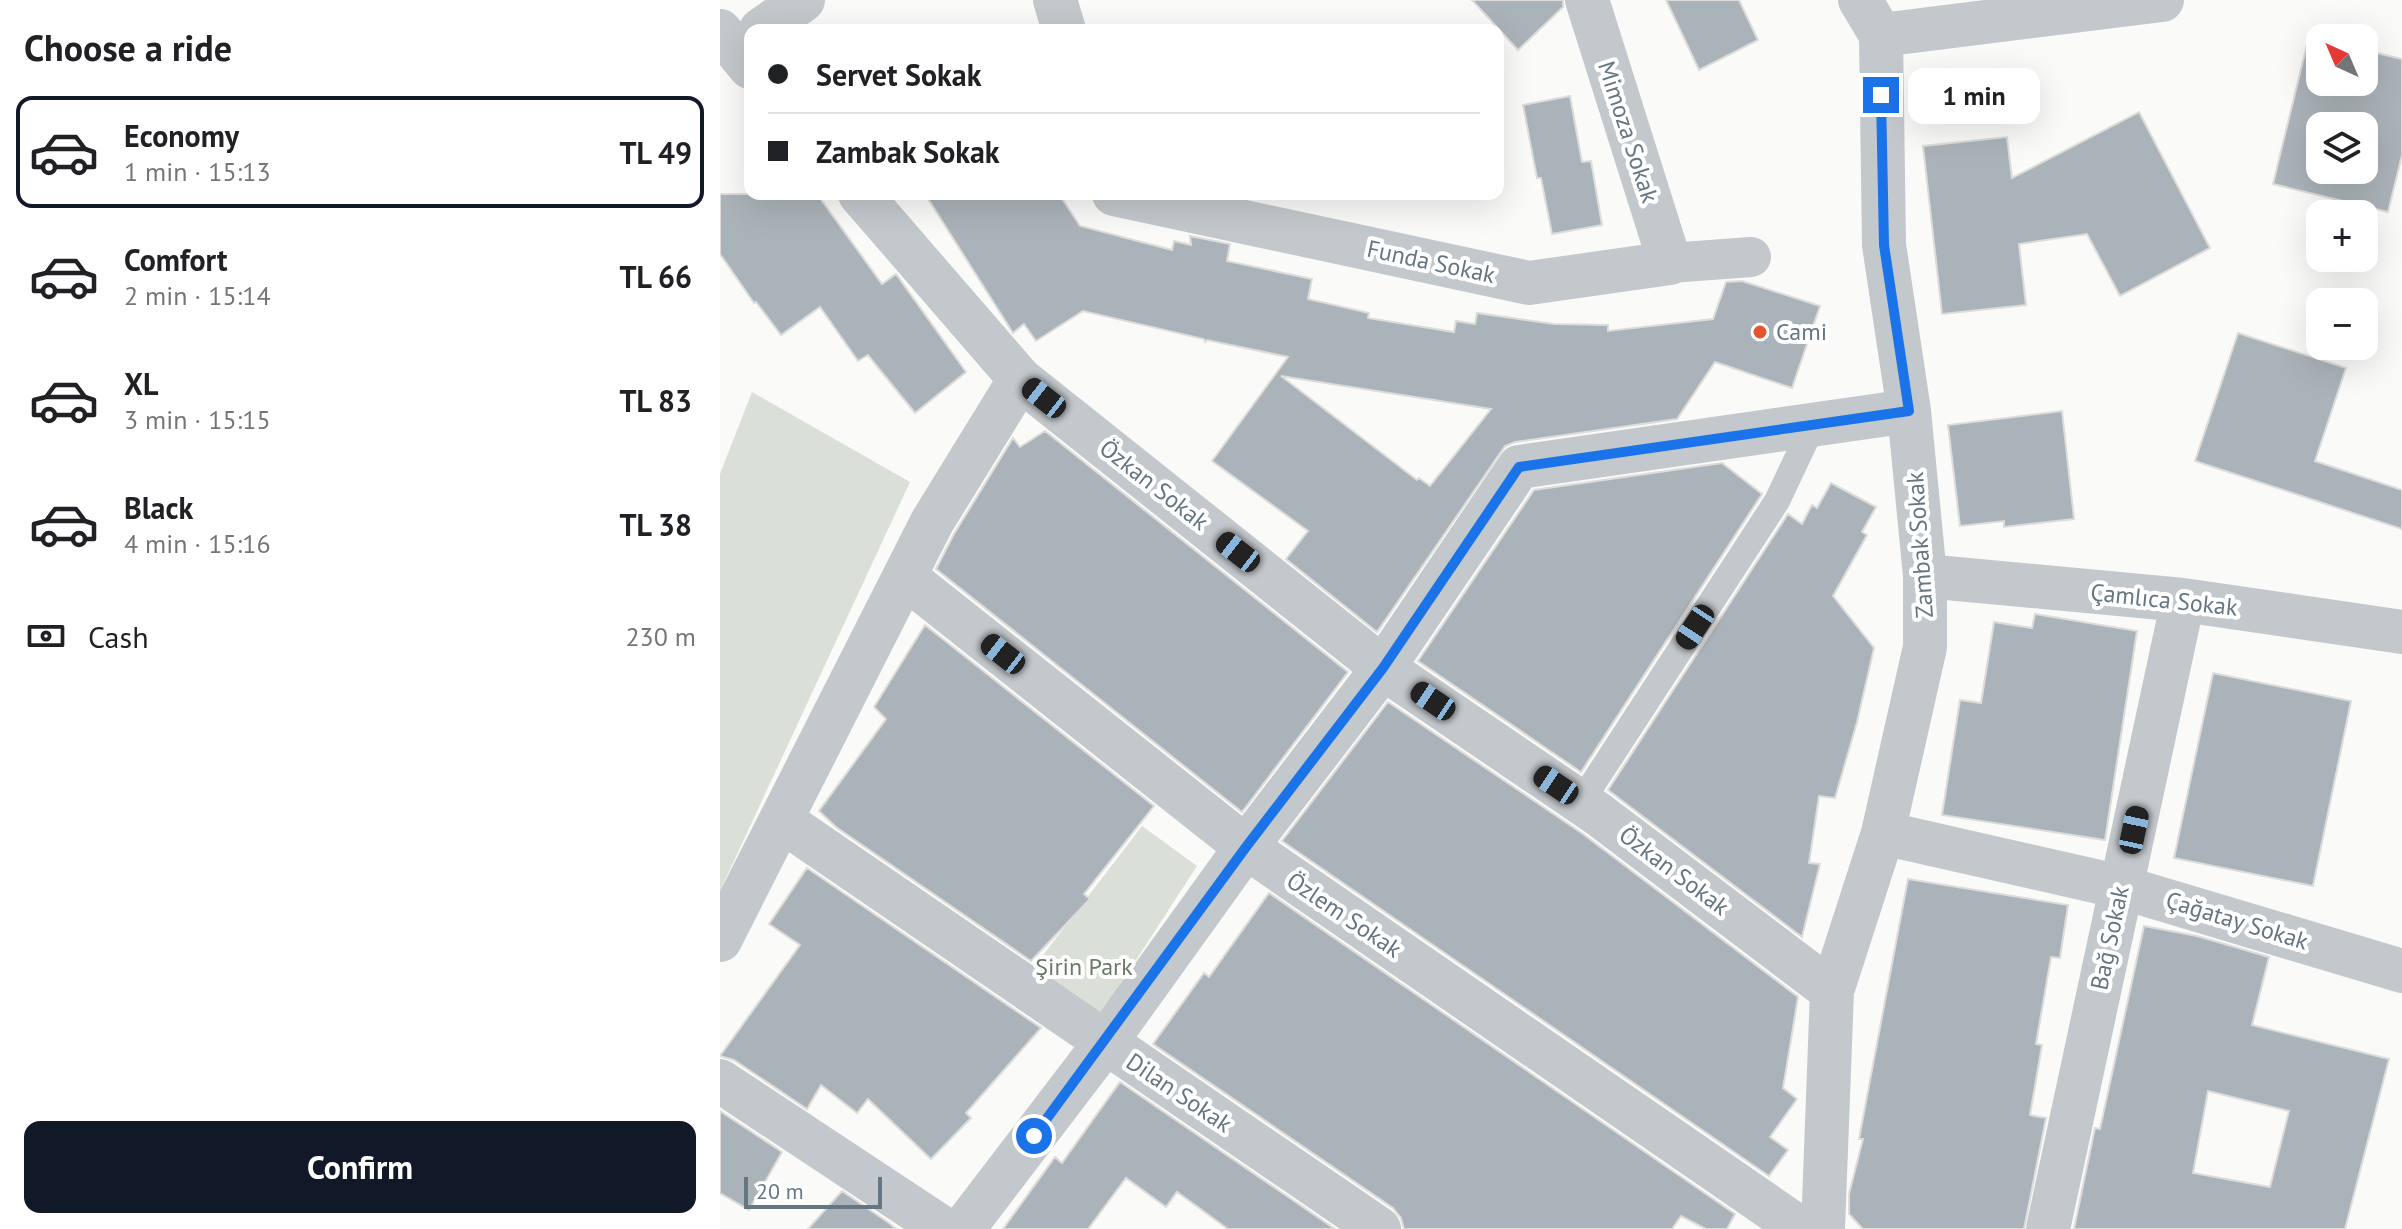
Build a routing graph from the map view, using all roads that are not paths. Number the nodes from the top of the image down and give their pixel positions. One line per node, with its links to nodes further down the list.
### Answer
1 (803, 0): 6 (street)
2 (1055, 0): 7 (street)
3 (1587, 0): 11 (street, Mimoza Sokak)
4 (2162, 0): 5 (street)
5 (1870, 18): 13 (street, Zambak Sokak)
6 (770, 24)
7 (1062, 24)
8 (865, 200): 12 (street, Özkan Sokak)
9 (1142, 200): 11 (street, Funda Sokak)
10 (1751, 257): 11 (street, Funda Sokak)
11 (1670, 263)
12 (1020, 379): 16 (street); 19 (street, Özkan Sokak)
13 (1909, 411): 14 (street); 15 (street, Zambak Sokak)
14 (1813, 425): 19 (street); 20 (lane)
15 (1925, 576): 17 (street, Çamlıca Sokak); 22 (street, Zambak Sokak)
16 (905, 577): 21 (street); 23 (street, Özlem Sokak)
17 (2183, 600): 18 (street, Çamlıca Sokak); 24 (street, Bağ Sokak)
18 (2402, 632)
19 (1383, 668): 20 (street, Özkan Sokak); 23 (street)
20 (1581, 802): 27 (street, Özkan Sokak)
21 (781, 820): 25 (street); 28 (street, Dilan Sokak)
22 (1883, 833): 24 (street, Çağatay Sokak); 27 (street, Zambak Sokak)
23 (1246, 847): 28 (street); 33 (street, Özlem Sokak)
24 (2121, 887): 26 (street, Çağatay Sokak); 35 (street, Bağ Sokak)
25 (720, 940)
26 (2402, 971)
27 (1832, 991): 34 (street, Zambak Sokak)
28 (1105, 1043): 31 (street); 32 (street, Dilan Sokak)
29 (720, 1081): 30 (street)
30 (944, 1229)
31 (963, 1229)
32 (1379, 1229)
33 (1801, 1229)
34 (1823, 1229)
35 (2048, 1229)

